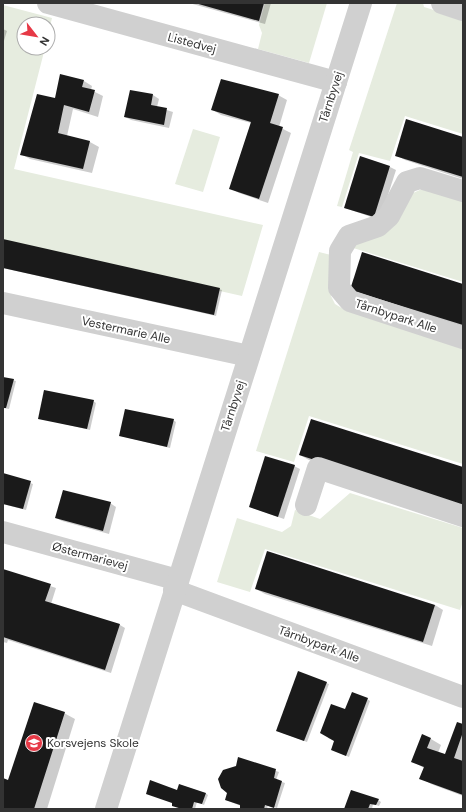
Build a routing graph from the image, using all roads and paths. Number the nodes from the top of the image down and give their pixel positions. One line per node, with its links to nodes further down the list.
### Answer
1 (48, 3): 5 (street, Listedvej)
2 (361, 3): 5 (street, Tårnbyvej)
3 (442, 3): 4 (street)
4 (463, 10)
5 (336, 82): 9 (street, Tårnbyvej)
6 (463, 191): 8 (street, Tårnbypark Alle)
7 (3, 303): 9 (street, Vestermarie Alle)
8 (463, 338)
9 (249, 356): 13 (street, Tårnbyvej)
10 (306, 505): 11 (street)
11 (463, 516)
12 (3, 532): 13 (street, Østermarievej)
13 (176, 585): 14 (street, Tårnbypark Alle); 15 (street, Tårnbyvej)
14 (463, 697)
15 (106, 809)

